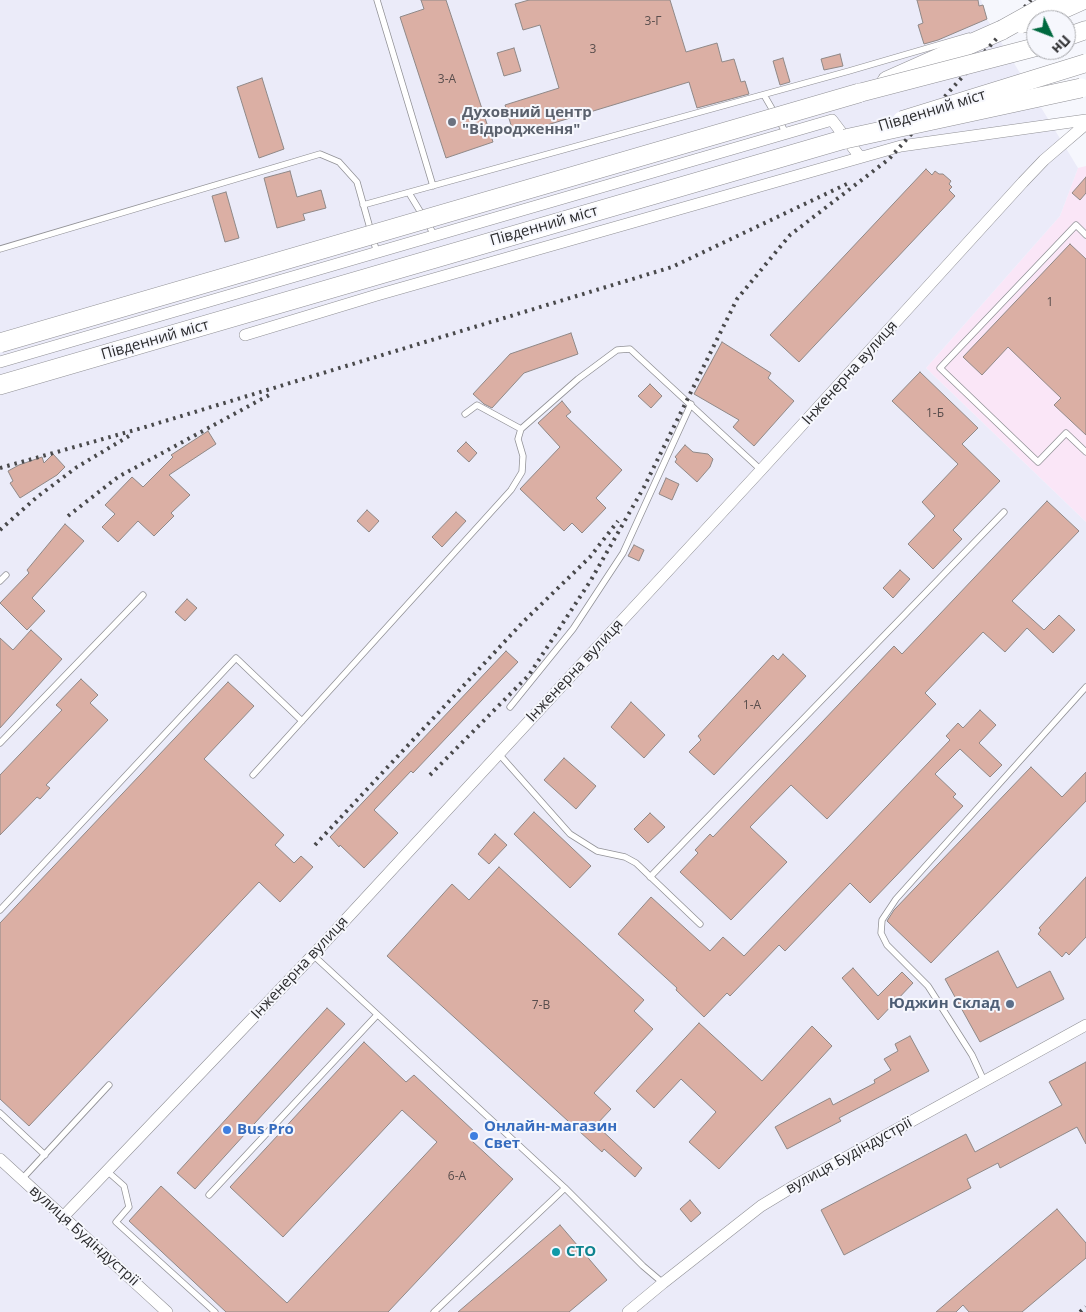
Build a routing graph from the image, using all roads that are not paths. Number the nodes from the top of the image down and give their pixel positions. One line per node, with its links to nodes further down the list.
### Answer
1 (377, 0): 16 (lane)
2 (1056, 0): 4 (highway, bridge)
3 (1085, 1): 4 (main road, bridge); 5 (lane)
4 (1002, 30): 10 (highway, bridge)
5 (982, 32)
6 (973, 34): 11 (lane)
7 (1026, 50): 10 (main road, bridge)
8 (1086, 64): 14 (main road, Південний міст, bridge)
9 (1084, 88): 14 (highway, bridge)
10 (859, 93): 24 (highway, bridge)
11 (764, 95): 13 (lane); 16 (lane)
12 (1086, 122): 15 (street); 31 (street, Інженерна вулиця)
13 (786, 133): 15 (street); 20 (street)
14 (845, 139): 26 (highway, Південний міст)
15 (860, 157): 23 (street)
16 (433, 186): 17 (lane)
17 (409, 192): 18 (lane); 20 (lane)
18 (363, 205): 21 (lane); 22 (lane)
19 (1086, 235): 30 (lane)
20 (435, 236): 22 (street)
21 (0, 249)
22 (377, 253): 25 (street)
23 (245, 335)
24 (0, 343)
25 (0, 362)
26 (0, 385)
27 (691, 404): 29 (lane); 31 (lane); 37 (lane)
28 (464, 414): 29 (lane)
29 (521, 429): 38 (lane)
30 (1086, 452)
31 (761, 470): 40 (street, Інженерна вулиця)
32 (1004, 512): 42 (lane)
33 (6, 575): 34 (lane)
34 (0, 581)
35 (143, 595): 39 (lane)
36 (1086, 687): 48 (lane)
37 (510, 707)
38 (302, 721): 41 (lane); 43 (lane)
39 (0, 743)
40 (498, 754): 42 (lane); 45 (street, Інженерна вулиця)
41 (253, 774)
42 (650, 877): 44 (lane)
43 (0, 910)
44 (700, 924)
45 (313, 955): 46 (lane); 53 (street, Інженерна вулиця)
46 (378, 1015): 55 (lane); 56 (lane)
47 (1086, 1025): 48 (street, вулиця Будіндустрії)
48 (984, 1081): 58 (street, вулиця Будіндустрії)
49 (109, 1085): 51 (lane)
50 (0, 1113): 51 (lane)
51 (45, 1155): 54 (lane)
52 (0, 1159): 54 (street, вулиця Будіндустрії)
53 (107, 1171): 57 (street, Інженерна вулиця); 60 (lane)
54 (22, 1180): 57 (street, вулиця Будіндустрії)
55 (565, 1188): 58 (lane); 61 (lane)
56 (209, 1195)
57 (64, 1217): 59 (street, вулиця Будіндустрії)
58 (663, 1283): 62 (street, вулиця Будіндустрії)
59 (167, 1312)
60 (215, 1312)
61 (434, 1312)
62 (628, 1312)

